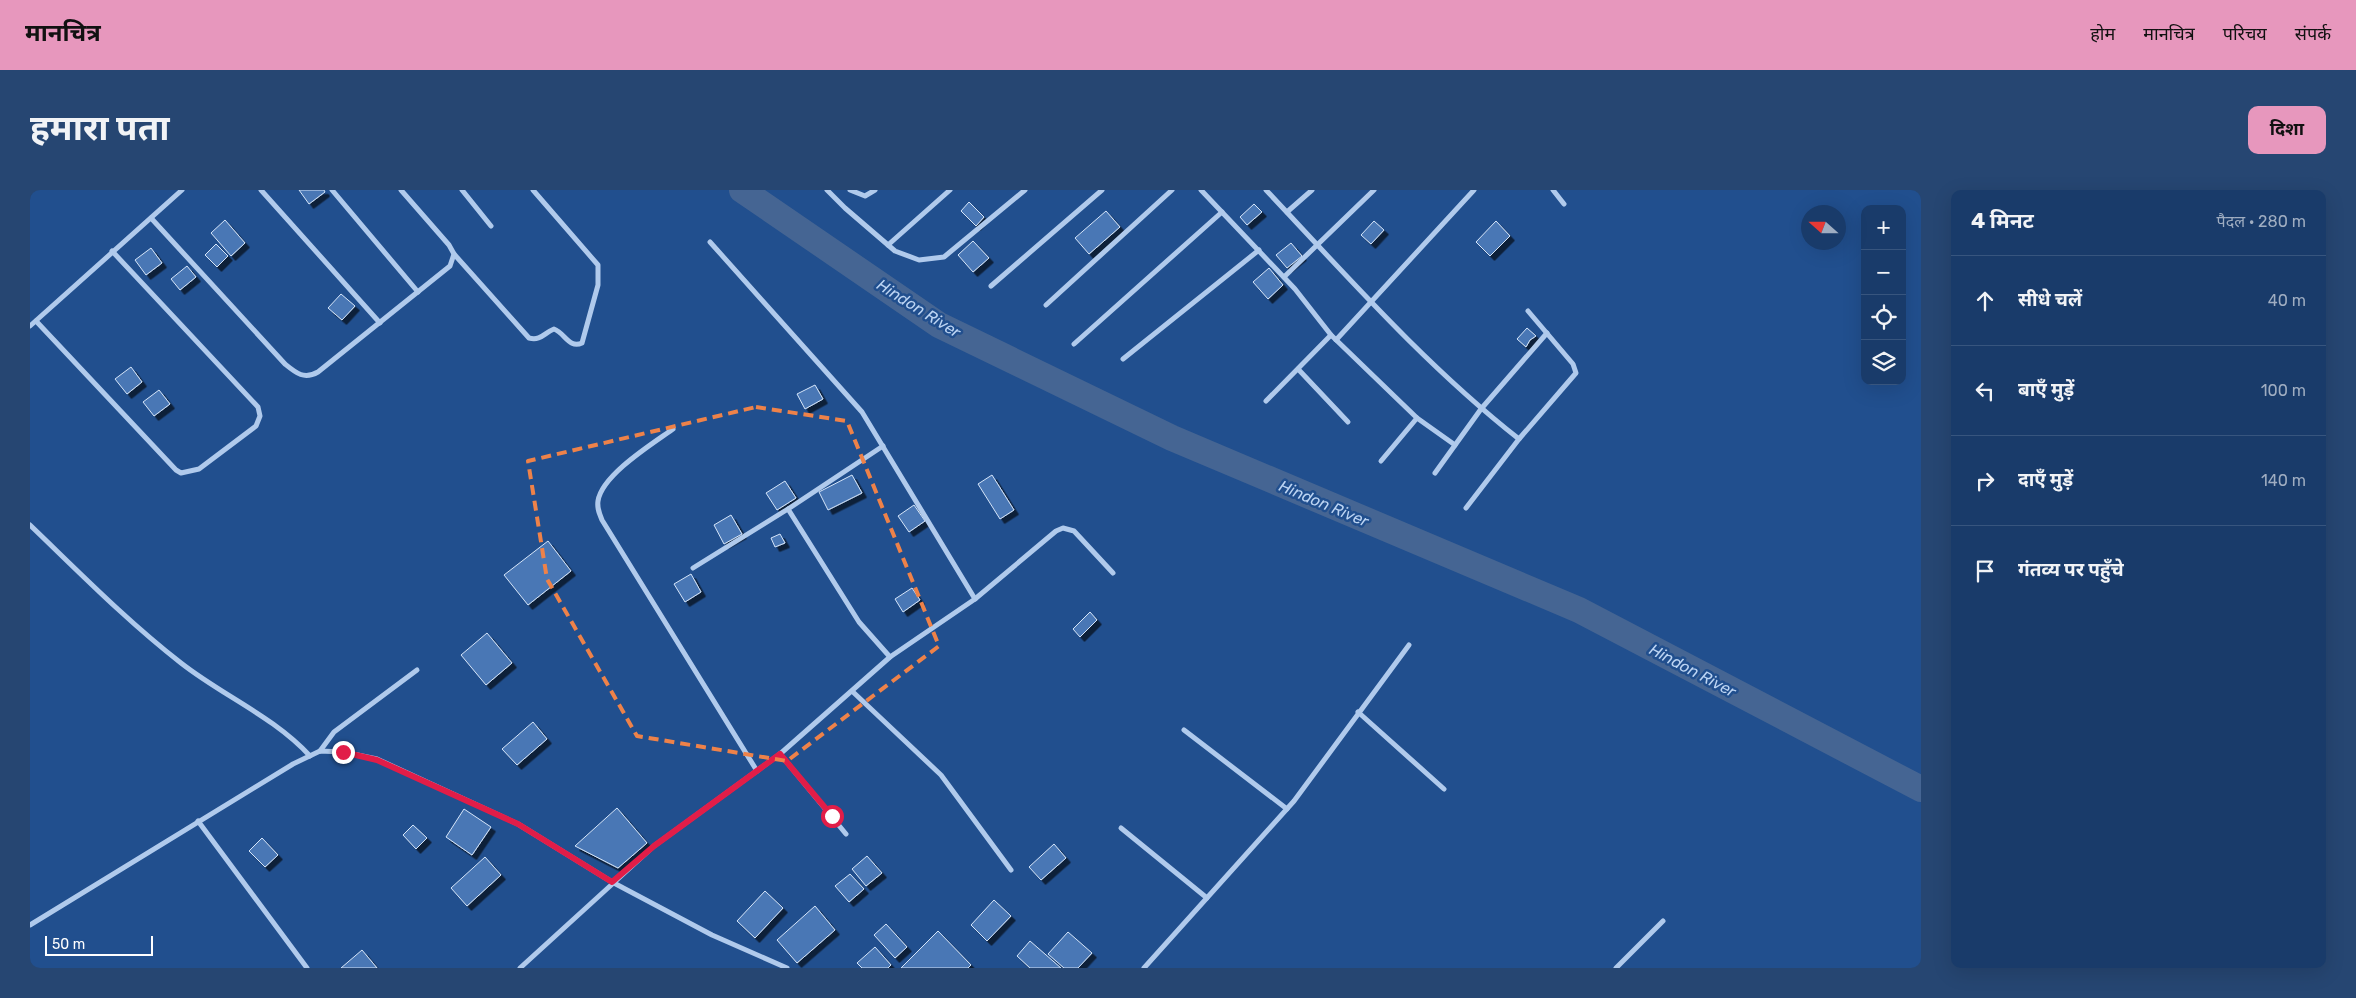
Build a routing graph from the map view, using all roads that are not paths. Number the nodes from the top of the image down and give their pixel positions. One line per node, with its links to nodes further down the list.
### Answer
1 (182, 190): 23 (street)
2 (261, 190): 38 (street)
3 (332, 190): 33 (street)
4 (401, 190): 30 (street)
5 (462, 190): 24 (street)
6 (533, 190): 30 (street)
7 (827, 190): 27 (street)
8 (850, 190): 9 (street)
9 (875, 190)
10 (950, 190): 27 (street)
11 (1025, 190): 27 (street)
12 (1102, 190): 32 (street)
13 (1172, 190): 35 (street)
14 (1201, 190): 21 (street)
15 (1266, 190): 22 (street)
16 (1312, 190): 22 (street)
17 (1374, 190): 26 (street)
18 (1474, 190): 34 (street)
19 (1553, 190): 20 (street)
20 (1564, 204)
21 (1222, 212): 28 (street); 43 (street)
22 (1287, 212): 26 (street)
23 (151, 218): 29 (street); 38 (street)
24 (491, 226)
25 (710, 242): 53 (street)
26 (1317, 244): 31 (street); 34 (street)
27 (888, 245)
28 (1259, 250): 31 (street); 44 (street)
29 (112, 251): 37 (street); 37 (street)
30 (454, 254): 33 (street)
31 (1284, 277): 41 (street)
32 (991, 286)
33 (418, 292): 38 (street)
34 (1371, 302): 42 (street); 47 (street)
35 (1046, 305)
36 (1528, 311): 40 (street)
37 (36, 321): 39 (street)
38 (380, 323)
39 (30, 326)
40 (1547, 333): 47 (street); 51 (street)
41 (1331, 335): 42 (street); 45 (street)
42 (1336, 340): 48 (street)
43 (1074, 344)
44 (1123, 359)
45 (1298, 369): 46 (street); 49 (street)
46 (1266, 401)
47 (1481, 410): 51 (street); 52 (street)
48 (1417, 418): 52 (street); 54 (street)
49 (1348, 422)
50 (673, 429): 71 (street)
51 (1519, 439): 56 (street)
52 (1455, 445): 55 (street)
53 (883, 446): 57 (street); 61 (street)
54 (1381, 461)
55 (1435, 473)
56 (1466, 508)
57 (788, 510): 59 (street); 63 (street)
58 (30, 525): 70 (street)
59 (692, 568)
60 (1113, 573): 61 (street)
61 (975, 599): 63 (street)
62 (1409, 645): 66 (street)
63 (890, 657): 65 (street)
64 (417, 670): 68 (street)
65 (853, 692): 69 (street); 77 (street)
66 (1358, 712): 72 (street); 73 (street)
67 (1184, 730): 73 (street)
68 (320, 751): 70 (street); 78 (street)
69 (780, 754): 71 (street); 76 (street)
70 (310, 756): 74 (street)
71 (757, 771): 78 (street)
72 (1444, 790)
73 (1287, 809): 79 (street)
74 (198, 821): 81 (street); 82 (street)
75 (1121, 828): 79 (street)
76 (846, 834)
77 (1011, 870)
78 (612, 882): 83 (street); 84 (street)
79 (1208, 898): 85 (street)
80 (1663, 921): 86 (street)
81 (30, 925)
82 (307, 968)
83 (520, 968)
84 (787, 968)
85 (1144, 968)
86 (1616, 968)

